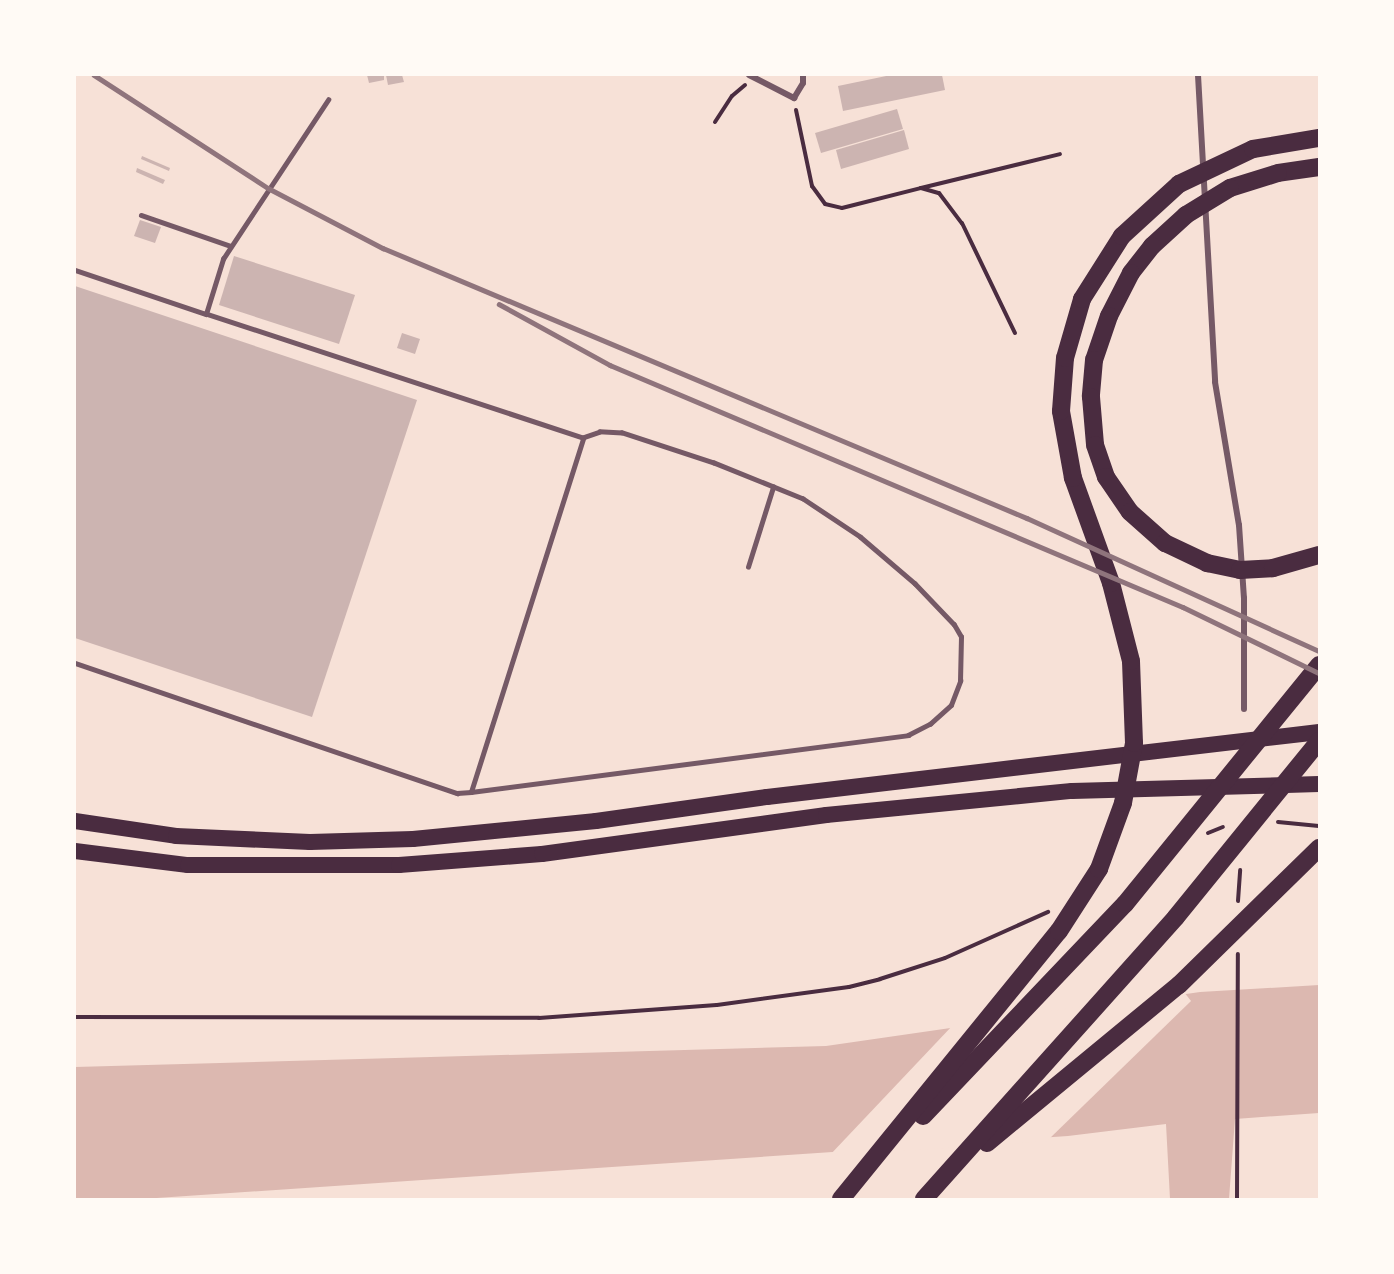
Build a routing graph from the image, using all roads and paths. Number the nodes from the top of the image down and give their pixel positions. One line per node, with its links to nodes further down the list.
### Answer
1 (803, 75): 4 (street)
2 (1198, 75): 22 (street)
3 (751, 77): 4 (street); 6 (path)
4 (794, 98): 10 (path)
5 (328, 100): 12 (lane)
6 (715, 122)
7 (1319, 138): 40 (highway)
8 (1060, 154): 10 (path)
9 (1319, 166): 18 (highway)
10 (921, 188): 15 (path)
11 (141, 215): 12 (lane)
12 (231, 246): 14 (lane)
13 (75, 270): 14 (lane)
14 (206, 314): 16 (lane)
15 (1015, 333)
16 (583, 438): 17 (lane); 26 (lane)
17 (773, 487): 19 (lane); 26 (lane)
18 (1319, 555)
19 (748, 567)
20 (75, 663): 26 (lane)
21 (1319, 665): 40 (highway)
22 (1244, 709)
23 (1319, 732): 27 (highway)
24 (1319, 741): 39 (highway)
25 (1319, 784): 33 (highway)
26 (471, 792)
27 (75, 821)
28 (1276, 822): 30 (path)
29 (1232, 824): 31 (path)
30 (1319, 826)
31 (1202, 835)
32 (1319, 848): 39 (highway)
33 (75, 851)
34 (1238, 901): 36 (path)
35 (1052, 909): 38 (path)
36 (1238, 913)
37 (1238, 949): 42 (path)
38 (75, 1017)
39 (942, 1180): 41 (highway)
40 (842, 1199)
41 (924, 1199)
42 (1237, 1199)

